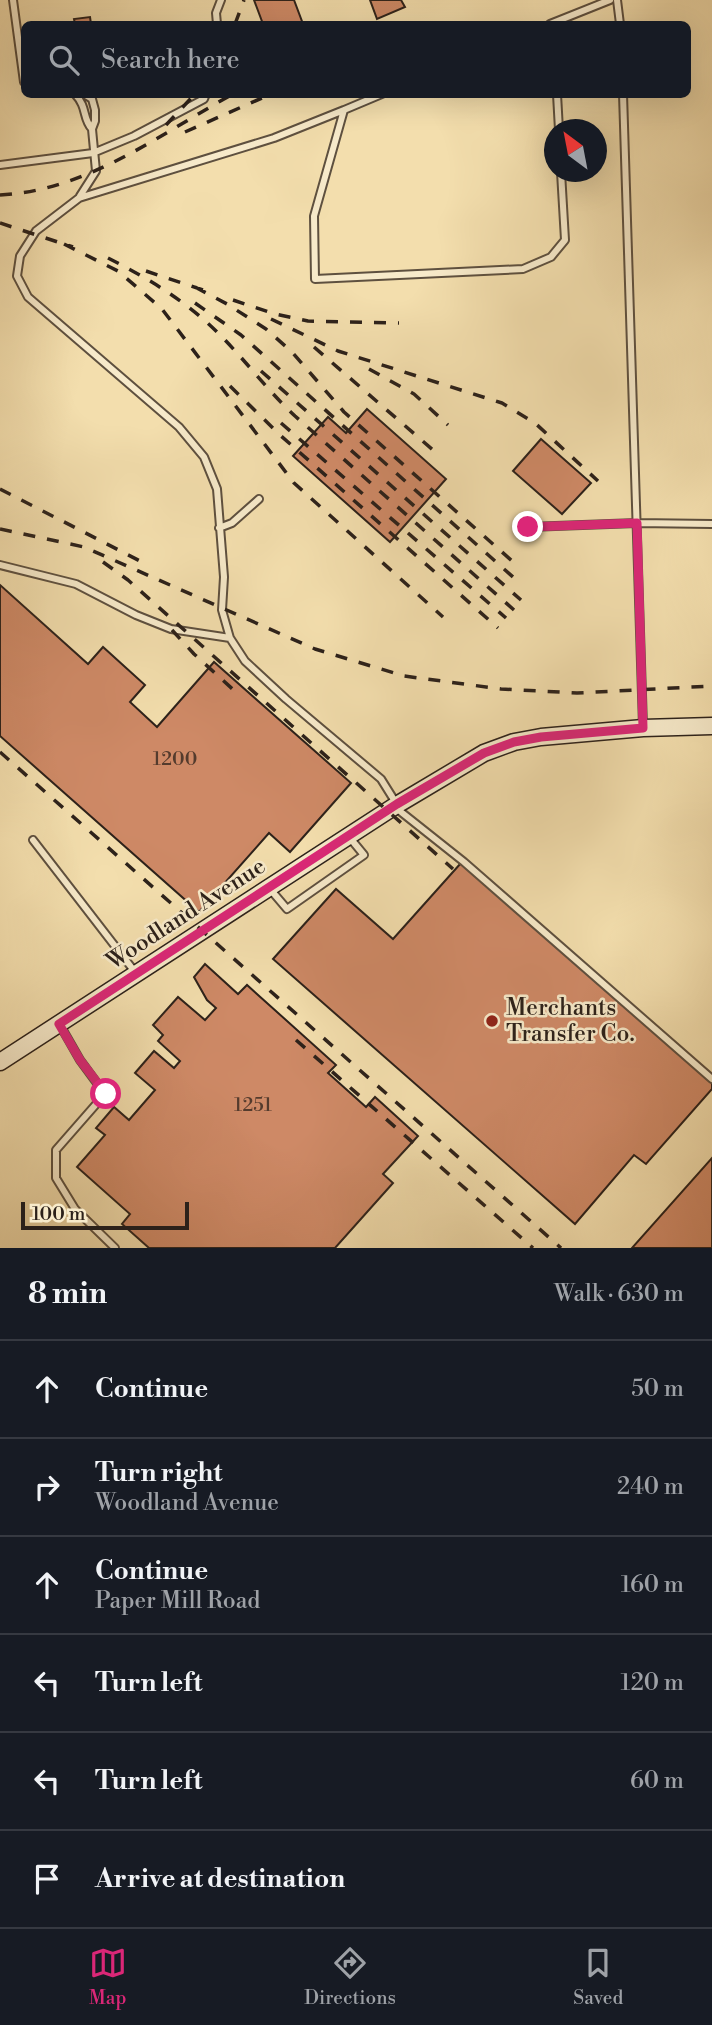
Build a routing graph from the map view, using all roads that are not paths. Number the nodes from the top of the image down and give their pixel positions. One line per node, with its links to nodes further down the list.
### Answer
1 (13, 0): 8 (lane)
2 (221, 0): 5 (lane)
3 (610, 0): 6 (lane)
4 (617, 0): 7 (lane)
5 (217, 21)
6 (559, 21)
7 (620, 21)
8 (21, 66)
9 (79, 98): 17 (lane)
10 (90, 98): 17 (lane)
11 (204, 98): 18 (lane)
12 (372, 98): 15 (lane)
13 (557, 98): 16 (lane)
14 (623, 98): 23 (lane)
15 (344, 110): 20 (lane); 21 (lane)
16 (558, 119)
17 (92, 128): 18 (lane)
18 (93, 153): 19 (lane); 21 (lane)
19 (0, 165)
20 (562, 182)
21 (79, 198): 26 (lane)
22 (259, 499): 26 (lane)
23 (637, 523): 24 (lane); 25 (lane); 30 (lane)
24 (712, 524)
25 (528, 527)
26 (219, 528): 28 (lane)
27 (0, 565): 28 (lane)
28 (230, 638): 31 (lane)
29 (712, 726): 30 (street, Woodland Avenue)
30 (643, 728): 31 (street, Woodland Avenue)
31 (396, 805): 32 (street, Woodland Avenue); 38 (lane)
32 (349, 836): 34 (street, Woodland Avenue); 34 (lane)
33 (33, 840): 35 (lane)
34 (268, 888): 35 (street, Woodland Avenue)
35 (136, 973): 36 (street, Woodland Avenue)
36 (59, 1024): 37 (street, Woodland Avenue); 39 (lane)
37 (0, 1062)
38 (712, 1079)
39 (115, 1248)

